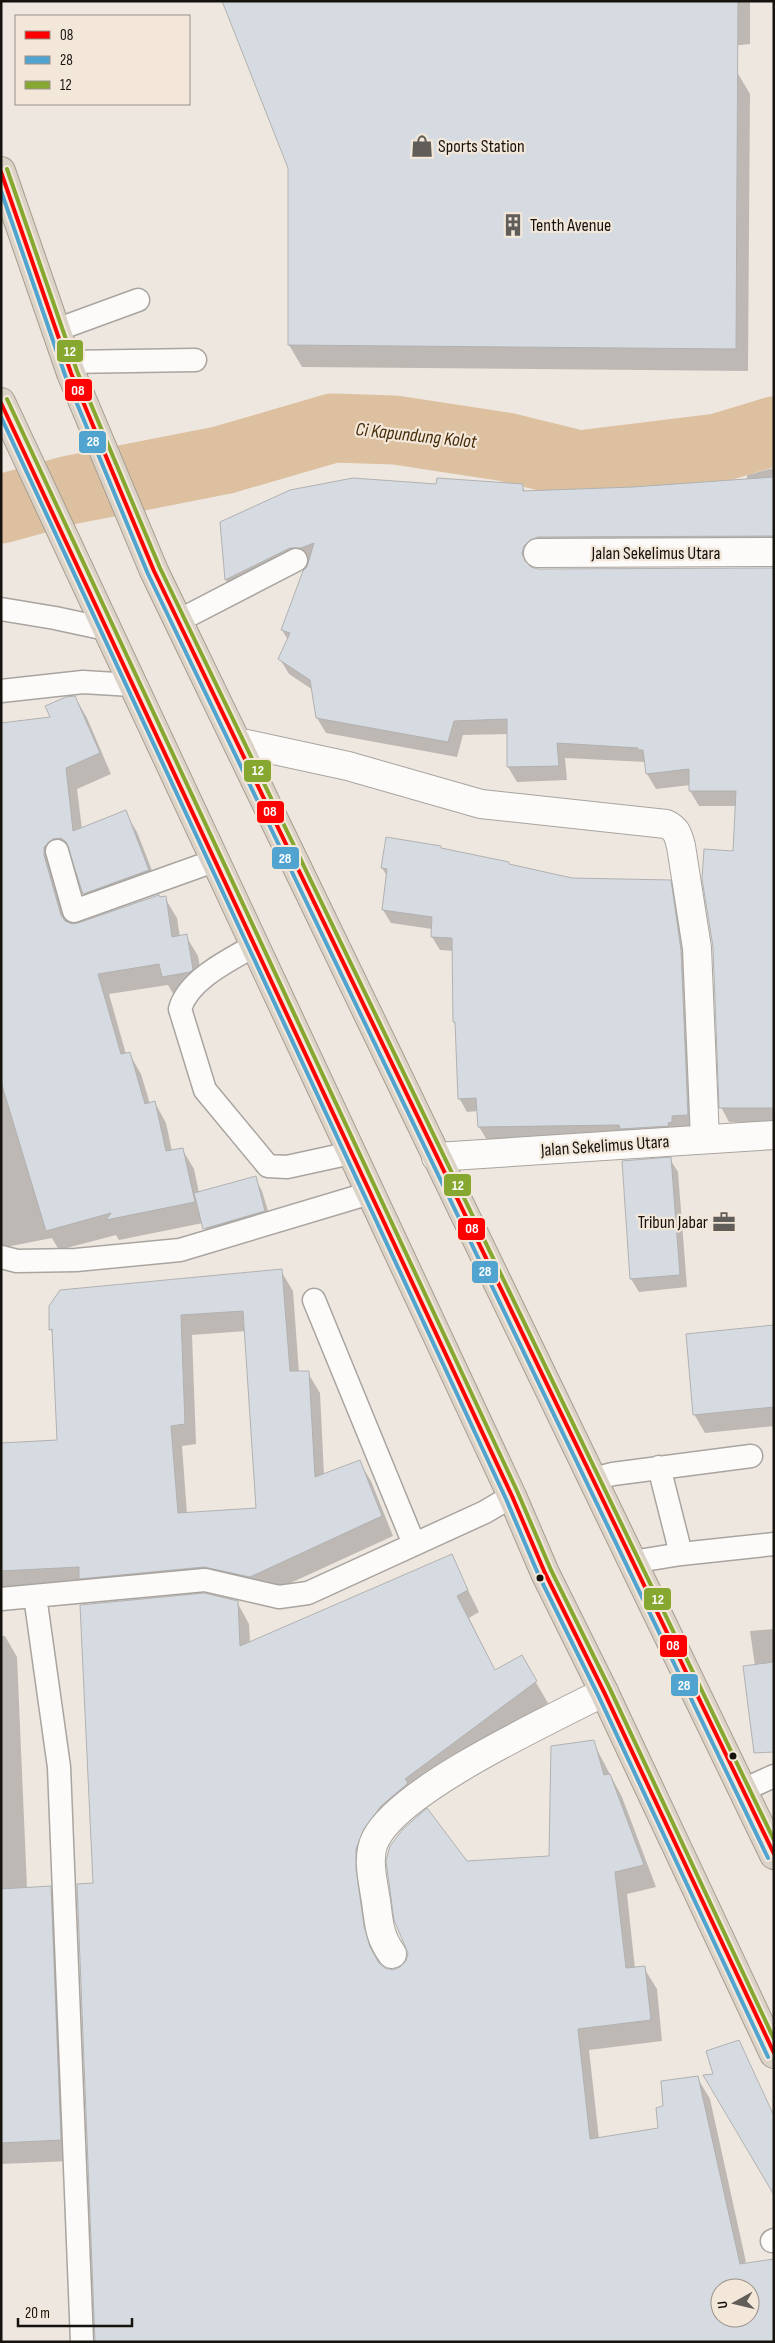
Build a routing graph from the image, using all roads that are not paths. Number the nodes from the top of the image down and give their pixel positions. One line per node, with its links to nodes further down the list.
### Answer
1 (1, 171): 3 (highway)
2 (138, 300): 3 (lane)
3 (56, 330): 5 (highway)
4 (195, 360): 5 (lane)
5 (69, 367): 11 (highway)
6 (2, 403): 12 (highway)
7 (538, 552): 8 (street, Jalan Sekelimus Utara)
8 (774, 552)
9 (296, 560): 11 (lane)
10 (1, 610): 12 (lane)
11 (178, 621): 15 (highway)
12 (106, 629): 13 (highway)
13 (132, 685): 14 (lane); 17 (highway)
14 (1, 691)
15 (237, 742): 20 (street); 22 (highway)
16 (57, 851): 17 (lane)
17 (214, 861): 18 (highway)
18 (254, 946): 21 (highway); 21 (lane)
19 (774, 1135): 20 (street, Jalan Sekelimus Utara)
20 (705, 1139): 22 (street, Jalan Sekelimus Utara)
21 (351, 1153): 23 (highway)
22 (436, 1157): 28 (highway)
23 (370, 1193): 24 (lane); 29 (highway)
24 (1, 1257)
25 (314, 1300): 30 (lane)
26 (751, 1456): 27 (lane)
27 (659, 1468): 28 (lane); 32 (lane)
28 (593, 1479): 33 (highway)
29 (512, 1496): 30 (lane); 36 (highway)
30 (414, 1544): 34 (lane)
31 (774, 1544): 32 (lane)
32 (681, 1554): 33 (lane)
33 (632, 1562): 38 (highway)
34 (35, 1596): 35 (lane); 42 (lane)
35 (1, 1599)
36 (604, 1692): 40 (street); 41 (highway)
37 (774, 1776): 38 (lane)
38 (743, 1790): 39 (highway)
39 (772, 1848)
40 (392, 1954)
41 (774, 2054)
42 (82, 2342)

